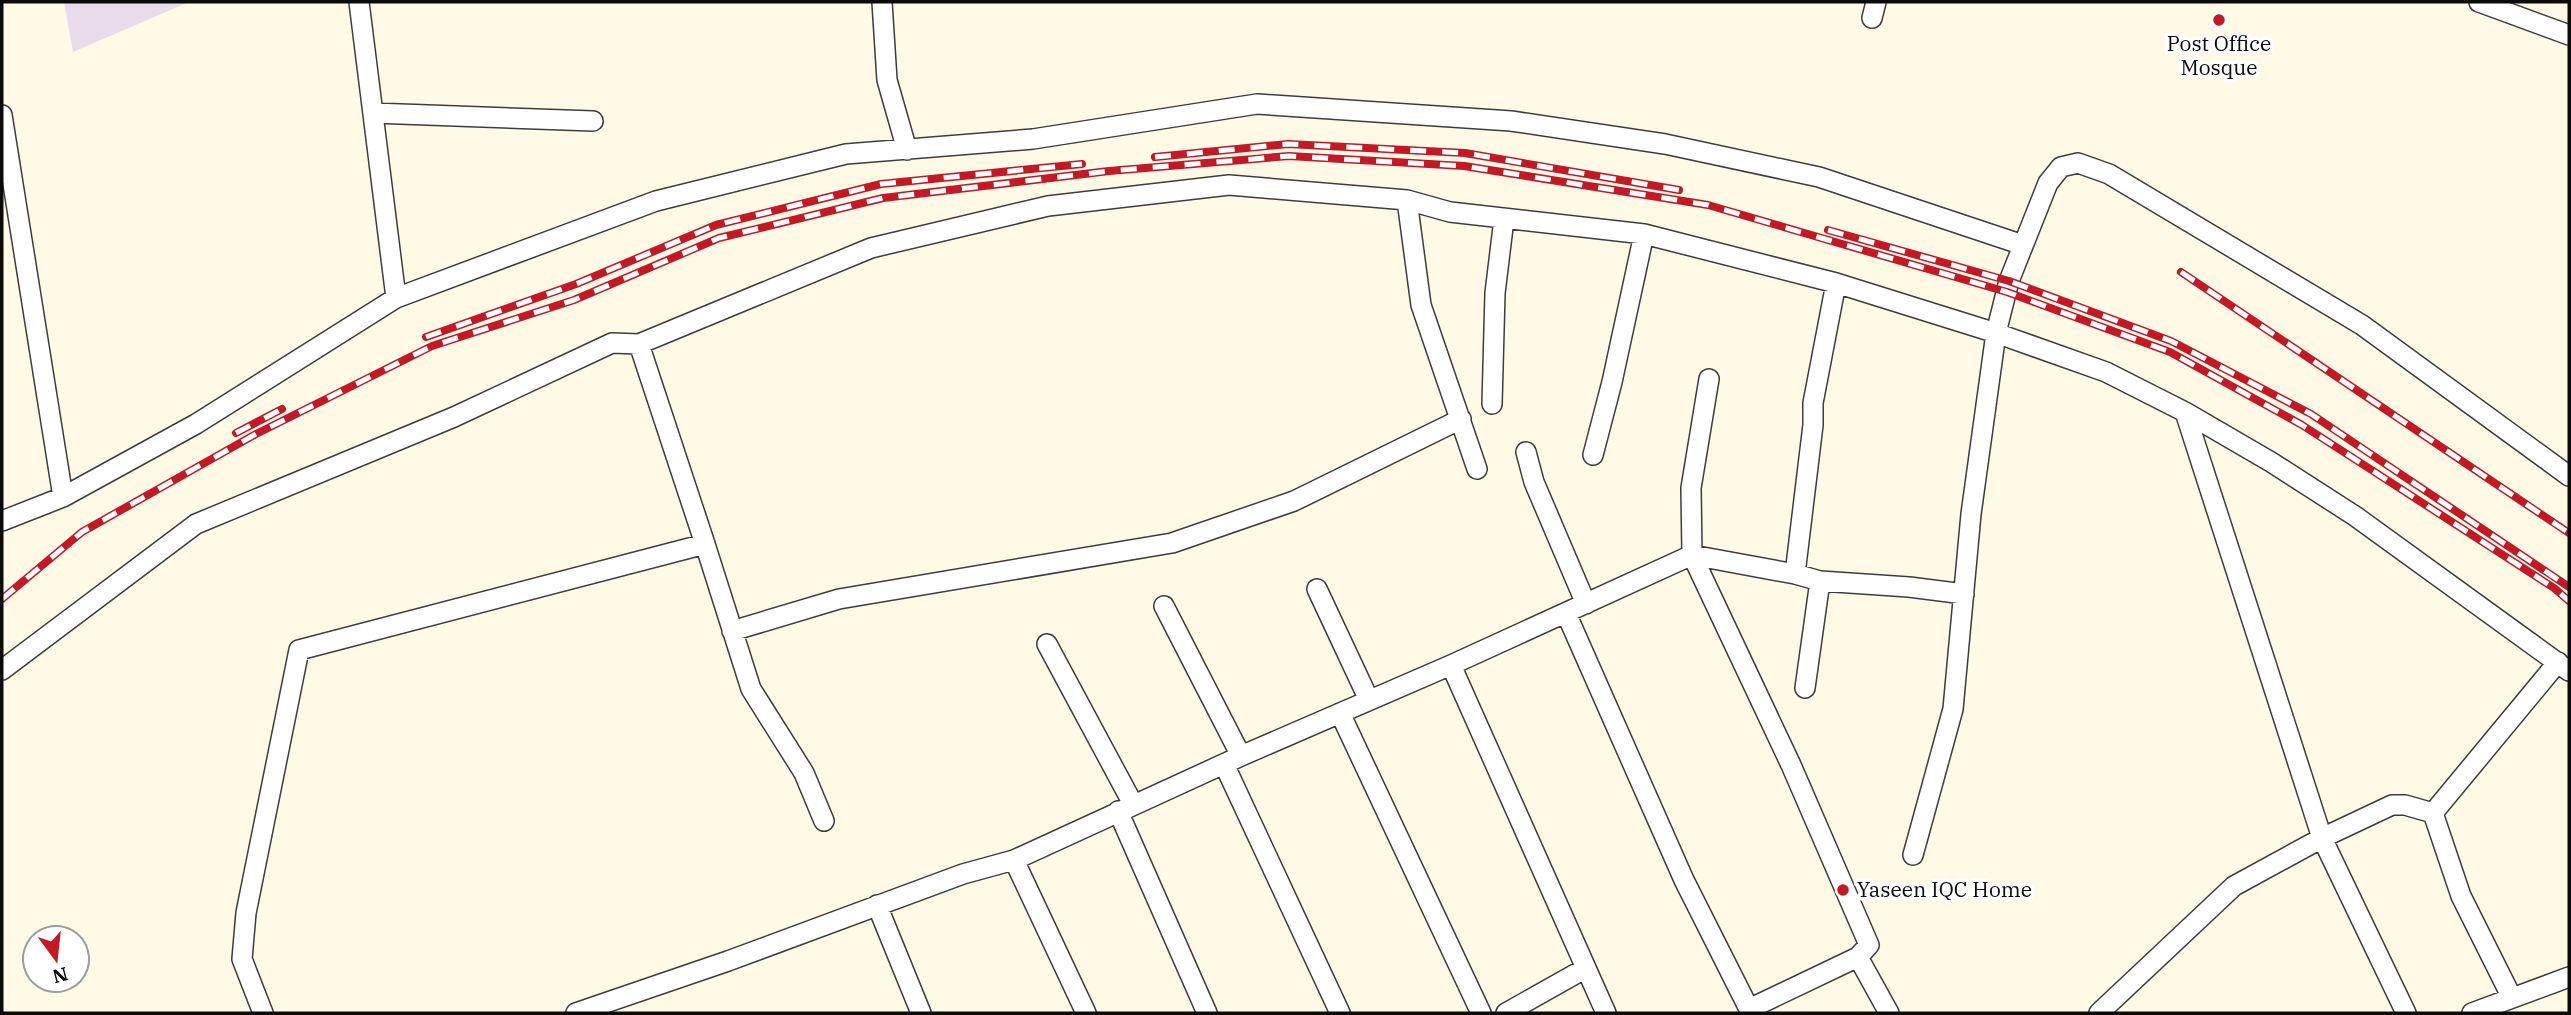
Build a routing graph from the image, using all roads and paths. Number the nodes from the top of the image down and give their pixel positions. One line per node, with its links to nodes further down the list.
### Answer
1 (359, 2): 5 (street)
2 (882, 2): 8 (street)
3 (2479, 2): 4 (street)
4 (2569, 35)
5 (373, 113): 7 (street); 14 (street)
6 (2, 115): 25 (street)
7 (593, 121)
8 (907, 150): 12 (street); 14 (street)
9 (1407, 200): 10 (street); 16 (street); 20 (street)
10 (1504, 219): 11 (street); 18 (street)
11 (1644, 234): 13 (street); 22 (street)
12 (2022, 245): 15 (street); 24 (street)
13 (1836, 282): 15 (street); 29 (street)
14 (397, 298): 25 (street)
15 (1996, 333): 19 (street); 32 (street)
16 (639, 344): 27 (street); 40 (street)
17 (1709, 379): 28 (street)
18 (1492, 404)
19 (2185, 412): 39 (street); 48 (street)
20 (1461, 419): 23 (street); 36 (street)
21 (1526, 453): 33 (street)
22 (1593, 455)
23 (1477, 469)
24 (2569, 476)
25 (63, 497): 26 (street)
26 (2, 522)
27 (705, 544): 36 (street); 57 (street)
28 (1692, 555): 29 (street); 33 (street); 52 (street)
29 (1795, 574): 30 (street)
30 (1819, 581): 32 (street); 41 (street)
31 (1317, 589): 42 (street)
32 (1964, 594): 49 (street)
33 (1586, 604): 35 (street)
34 (1164, 606): 44 (street)
35 (1566, 613): 38 (street); 56 (street)
36 (732, 631): 47 (street)
37 (1047, 644): 45 (street)
38 (1451, 665): 42 (street); 53 (street)
39 (2563, 666): 46 (street)
40 (2, 670)
41 (1805, 688)
42 (1369, 700): 43 (street)
43 (1340, 713): 44 (street); 63 (street)
44 (1232, 760): 45 (street); 62 (street)
45 (1125, 808): 50 (street); 61 (street)
46 (2433, 813): 48 (street); 55 (street)
47 (824, 821)
48 (2322, 838): 67 (street); 68 (street)
49 (1913, 855)
50 (1014, 860): 51 (street); 60 (street)
51 (877, 905): 58 (street); 59 (street)
52 (1858, 957): 56 (street); 66 (street)
53 (1586, 968): 64 (street); 65 (street)
54 (2569, 977): 55 (street)
55 (2512, 998): 69 (street)
56 (1745, 1011)
57 (263, 1013)
58 (576, 1013)
59 (921, 1013)
60 (1086, 1013)
61 (1207, 1013)
62 (1340, 1013)
63 (1481, 1013)
64 (1506, 1013)
65 (1606, 1013)
66 (1889, 1013)
67 (2099, 1013)
68 (2406, 1013)
69 (2472, 1013)

